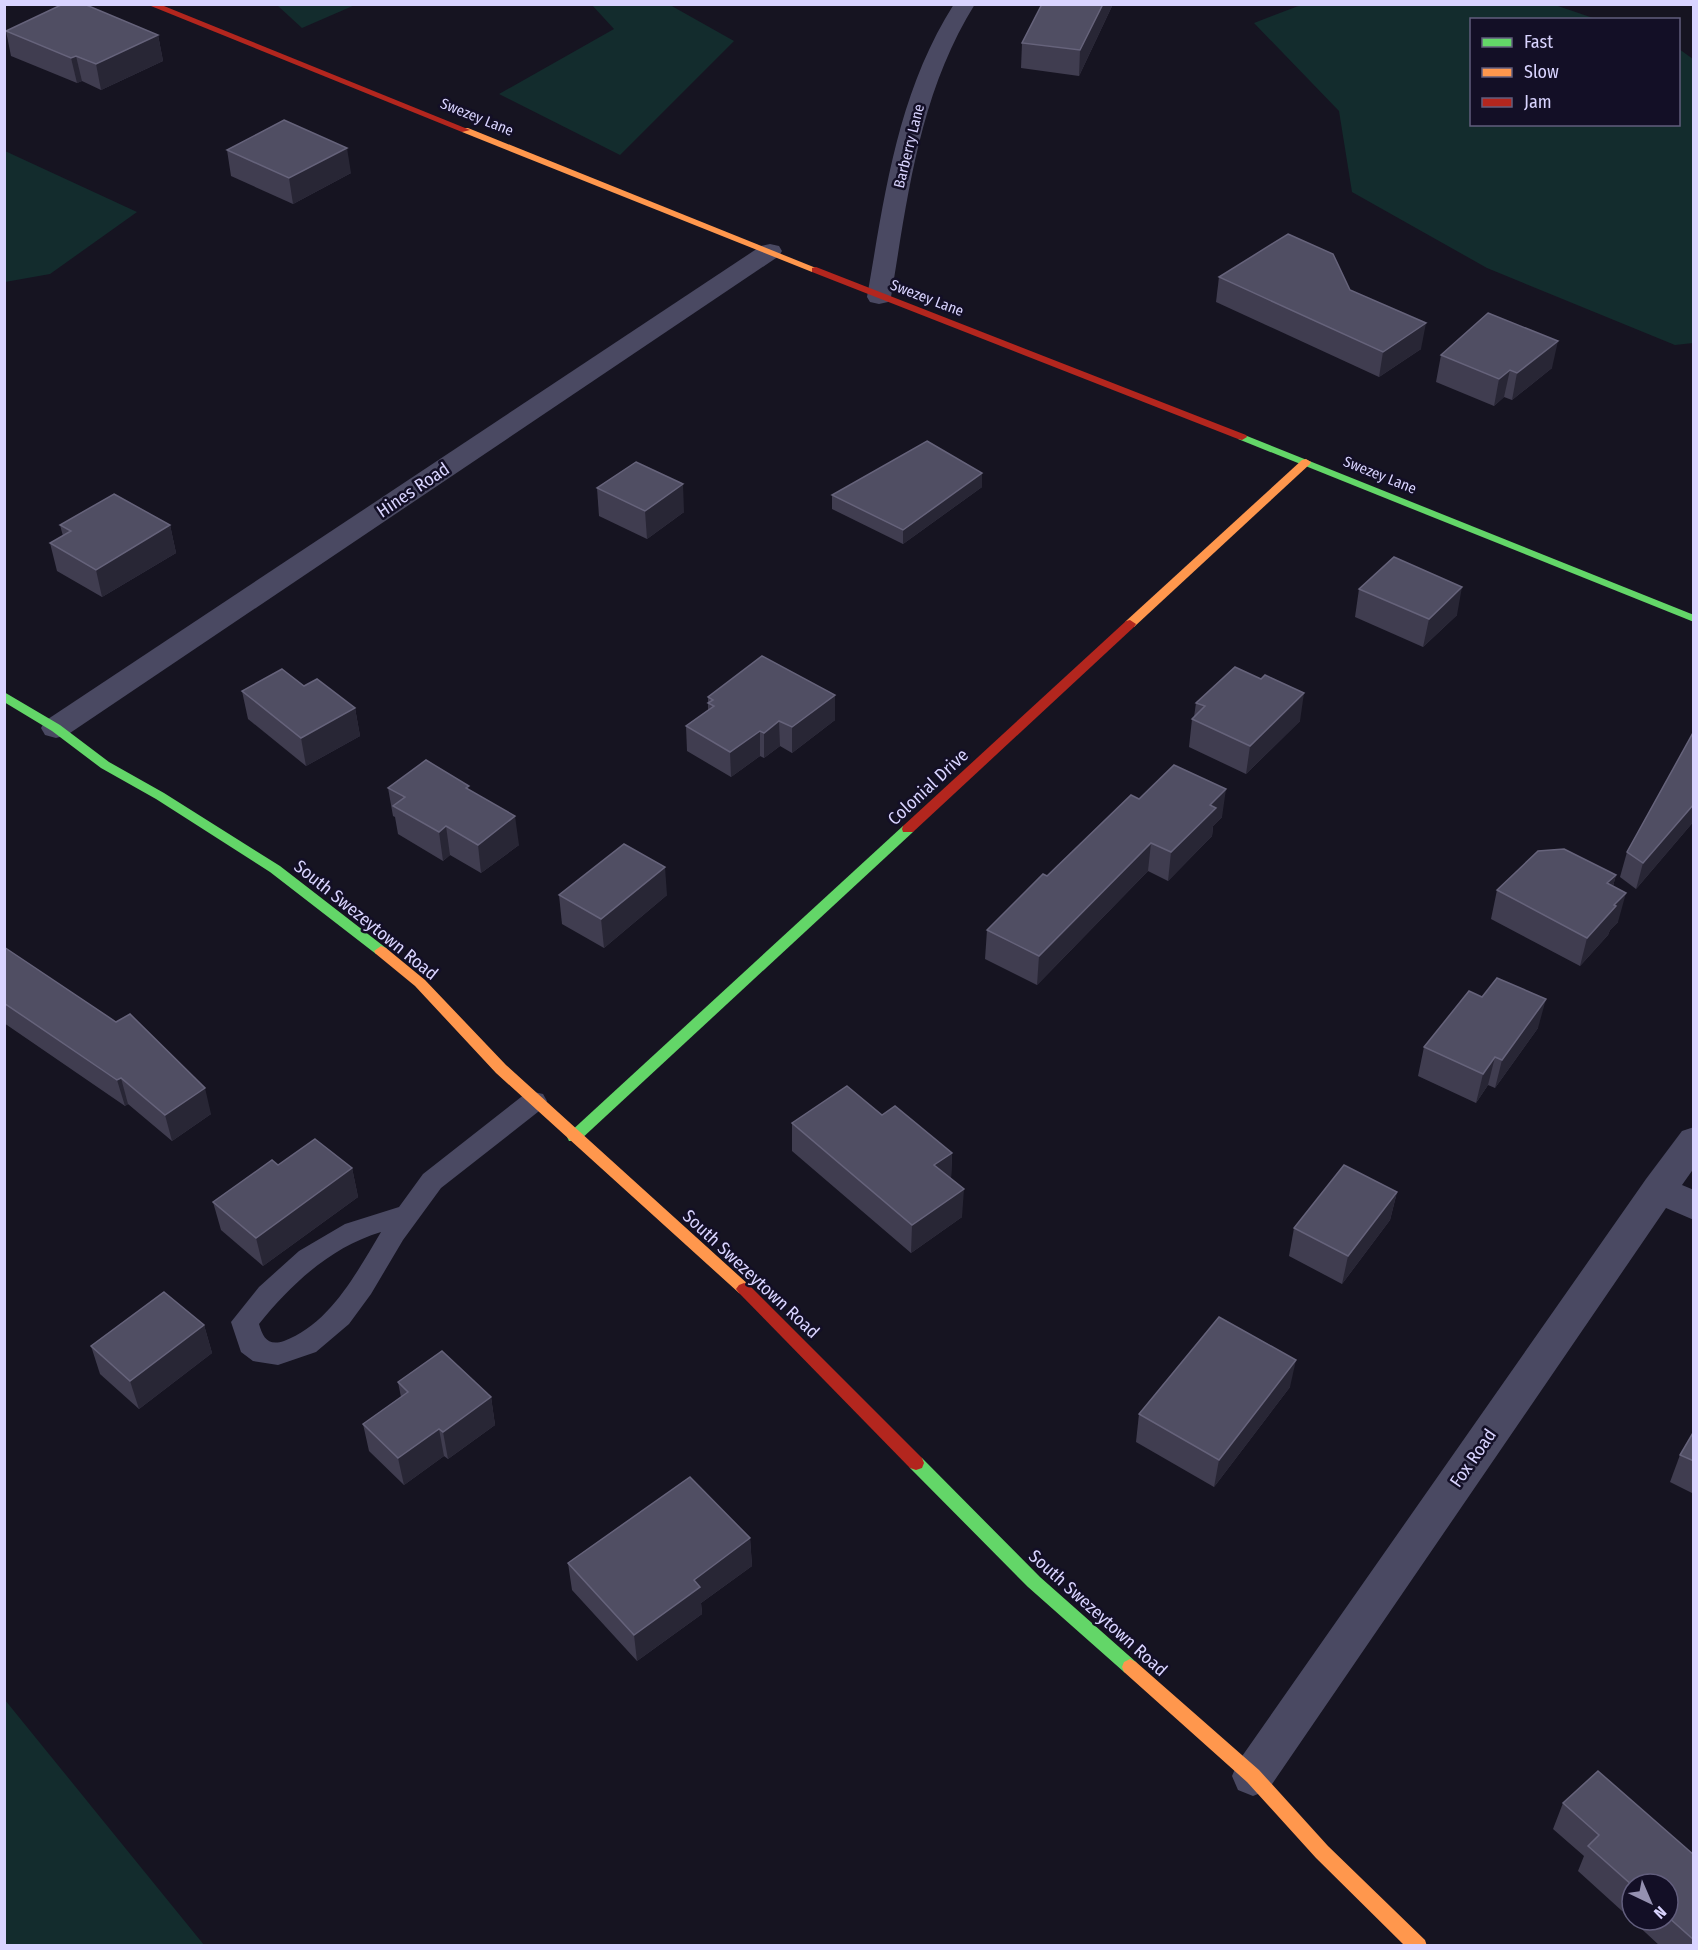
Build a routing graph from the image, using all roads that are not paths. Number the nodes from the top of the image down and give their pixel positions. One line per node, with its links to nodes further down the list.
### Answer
1 (150, 4): 3 (street, Swezey Lane)
2 (965, 4): 4 (street, Barberry Lane)
3 (770, 251): 4 (street, Swezey Lane); 8 (street, Hines Road)
4 (879, 297): 5 (street, Swezey Lane)
5 (1306, 462): 6 (street, Swezey Lane); 10 (street, Colonial Drive)
6 (1694, 619)
7 (4, 696): 8 (street, South Swezeytown Road)
8 (56, 728): 9 (street, South Swezeytown Road)
9 (534, 1101): 10 (street, South Swezeytown Road); 14 (lane)
10 (574, 1137): 15 (street, South Swezeytown Road)
11 (1694, 1140): 12 (street, Fox Road)
12 (1659, 1189): 13 (street); 15 (street, Fox Road)
13 (1694, 1206)
14 (407, 1214): 14 (lane)
15 (1253, 1776): 16 (street, South Swezeytown Road)
16 (1418, 1946)

